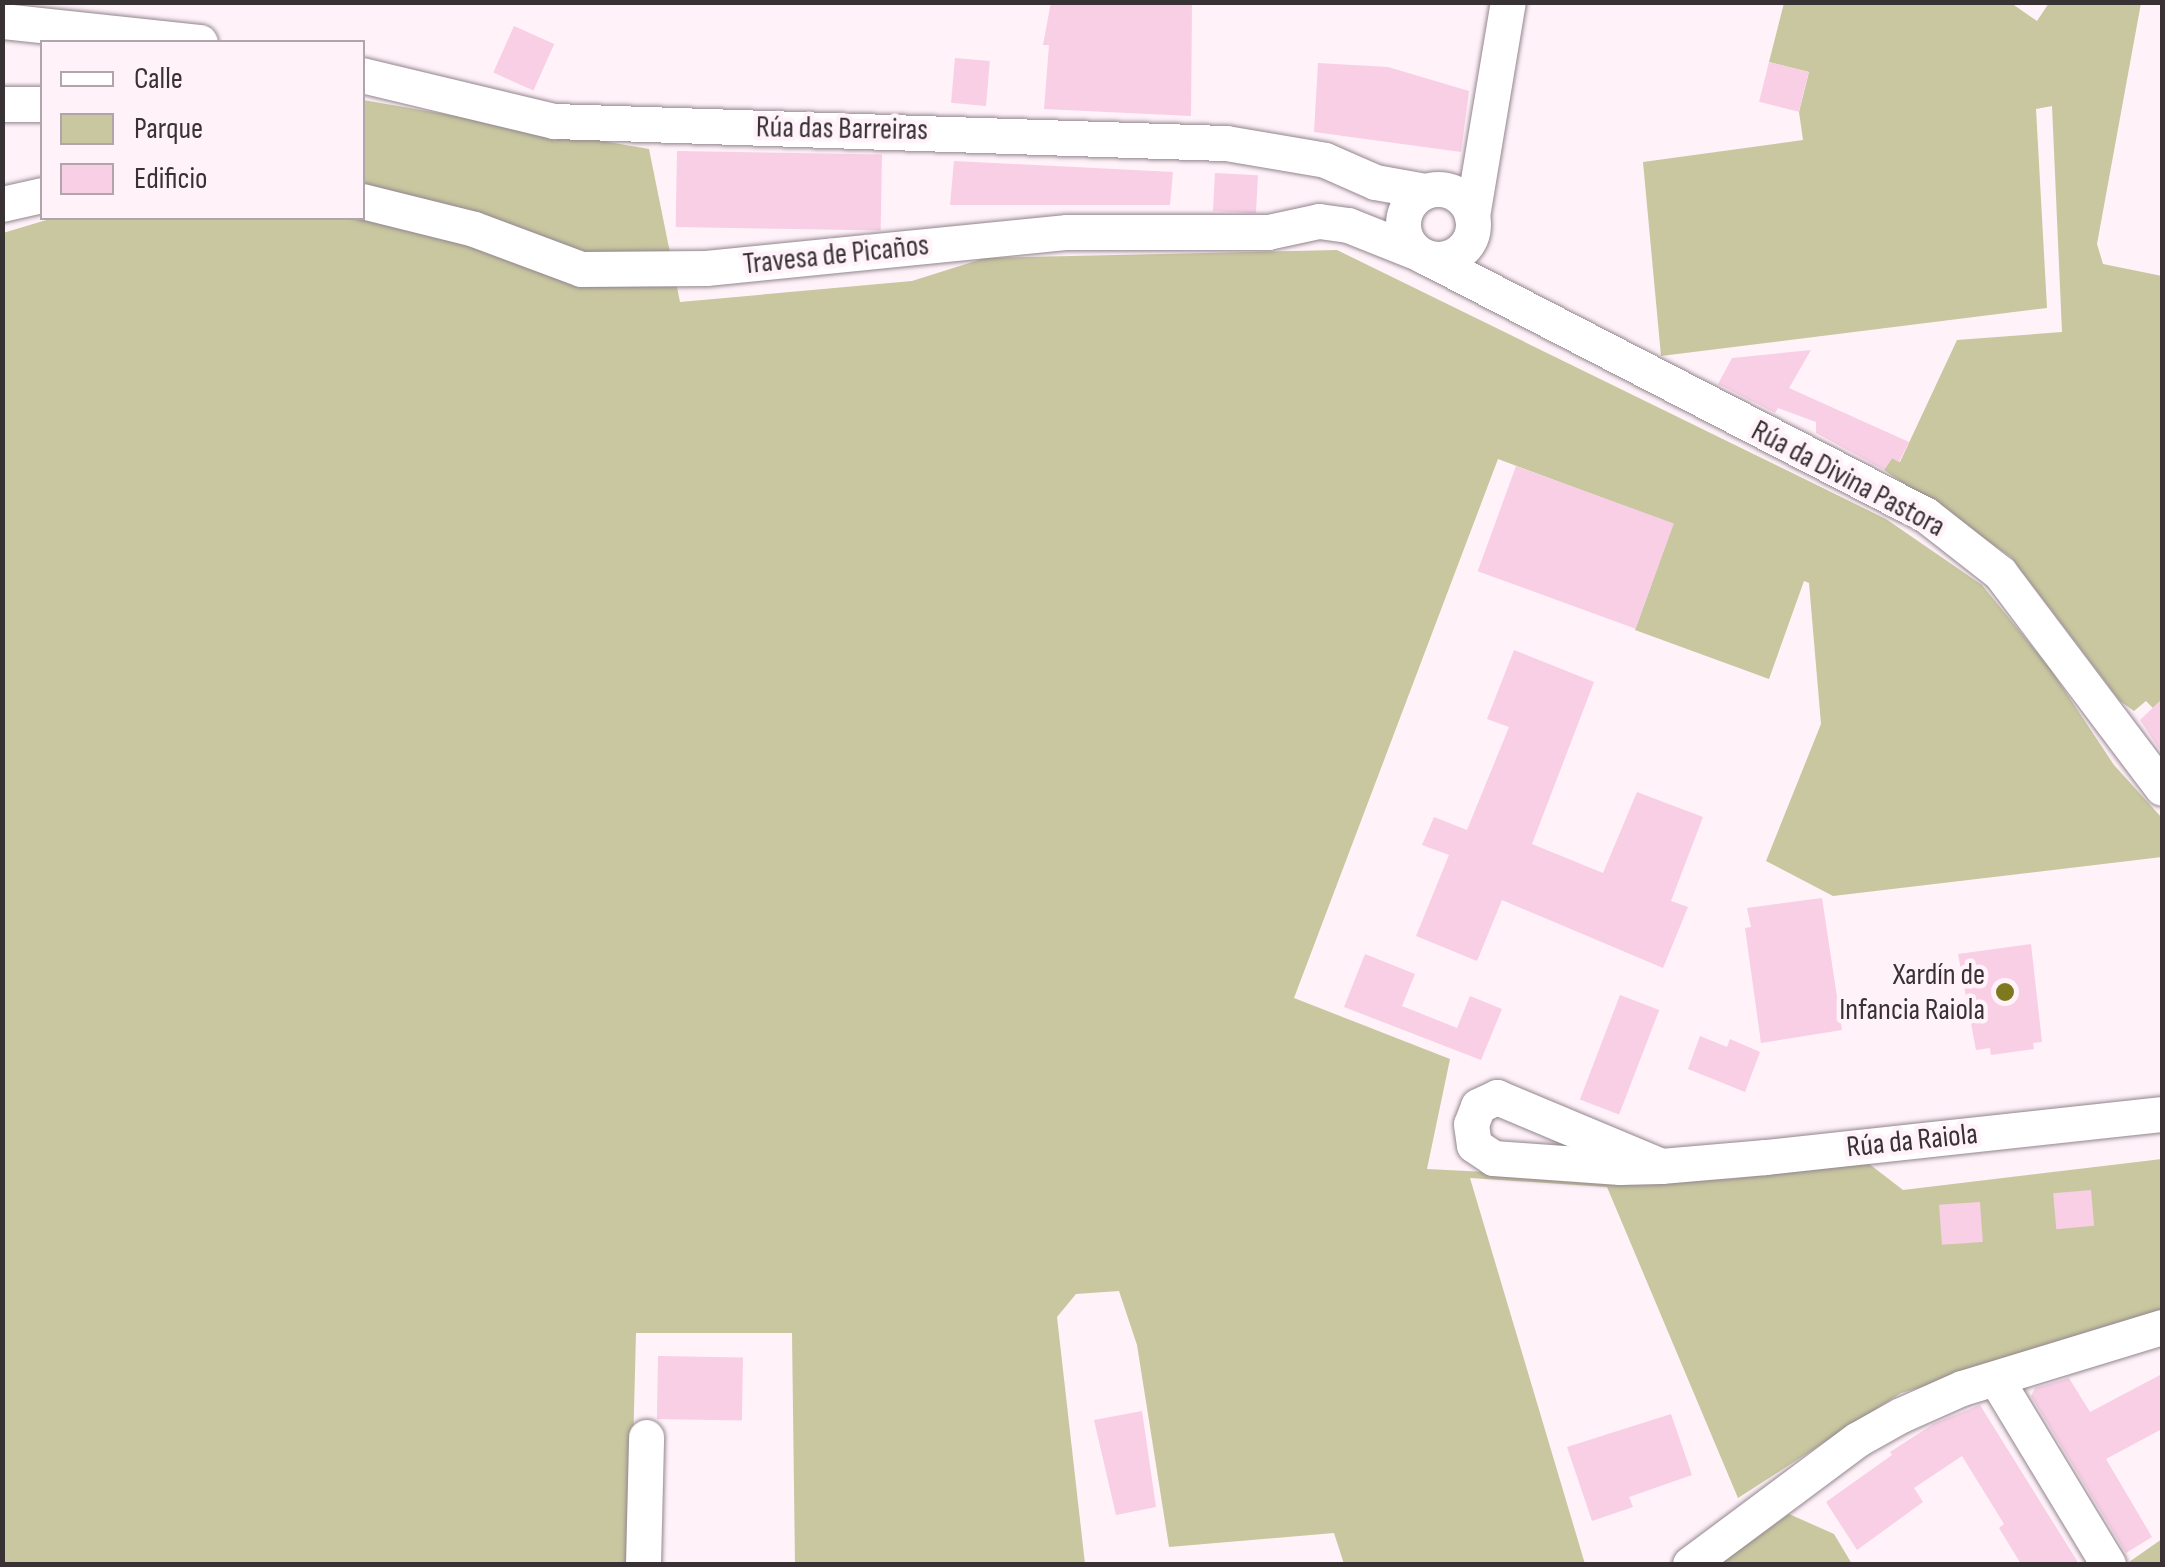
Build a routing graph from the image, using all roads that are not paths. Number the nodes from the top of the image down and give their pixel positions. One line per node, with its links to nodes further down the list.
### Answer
1 (1508, 2): 11 (street)
2 (2, 22): 3 (street)
3 (180, 40)
4 (365, 76): 7 (street, Rúa das Barreiras)
5 (2, 104): 6 (street)
6 (40, 104)
7 (1331, 166): 11 (street, Rúa das Barreiras); 12 (street); 13 (street)
8 (40, 195): 10 (street)
9 (365, 201): 12 (street, Travesa de Picaños)
10 (2, 204)
11 (1455, 206): 13 (street); 13 (street); 14 (street)
12 (1318, 221): 13 (street, Travesa de Picaños)
13 (1415, 247): 14 (street, Rúa da Divina Pastora)
14 (1503, 301): 15 (street, Rúa da Divina Pastora)
15 (2162, 788)
16 (2162, 1114): 17 (street, Rúa da Raiola)
17 (1661, 1166)
18 (2162, 1327): 19 (street)
19 (1996, 1379): 22 (street); 23 (street)
20 (646, 1437): 21 (street)
21 (643, 1564)
22 (1690, 1564)
23 (2108, 1564)

